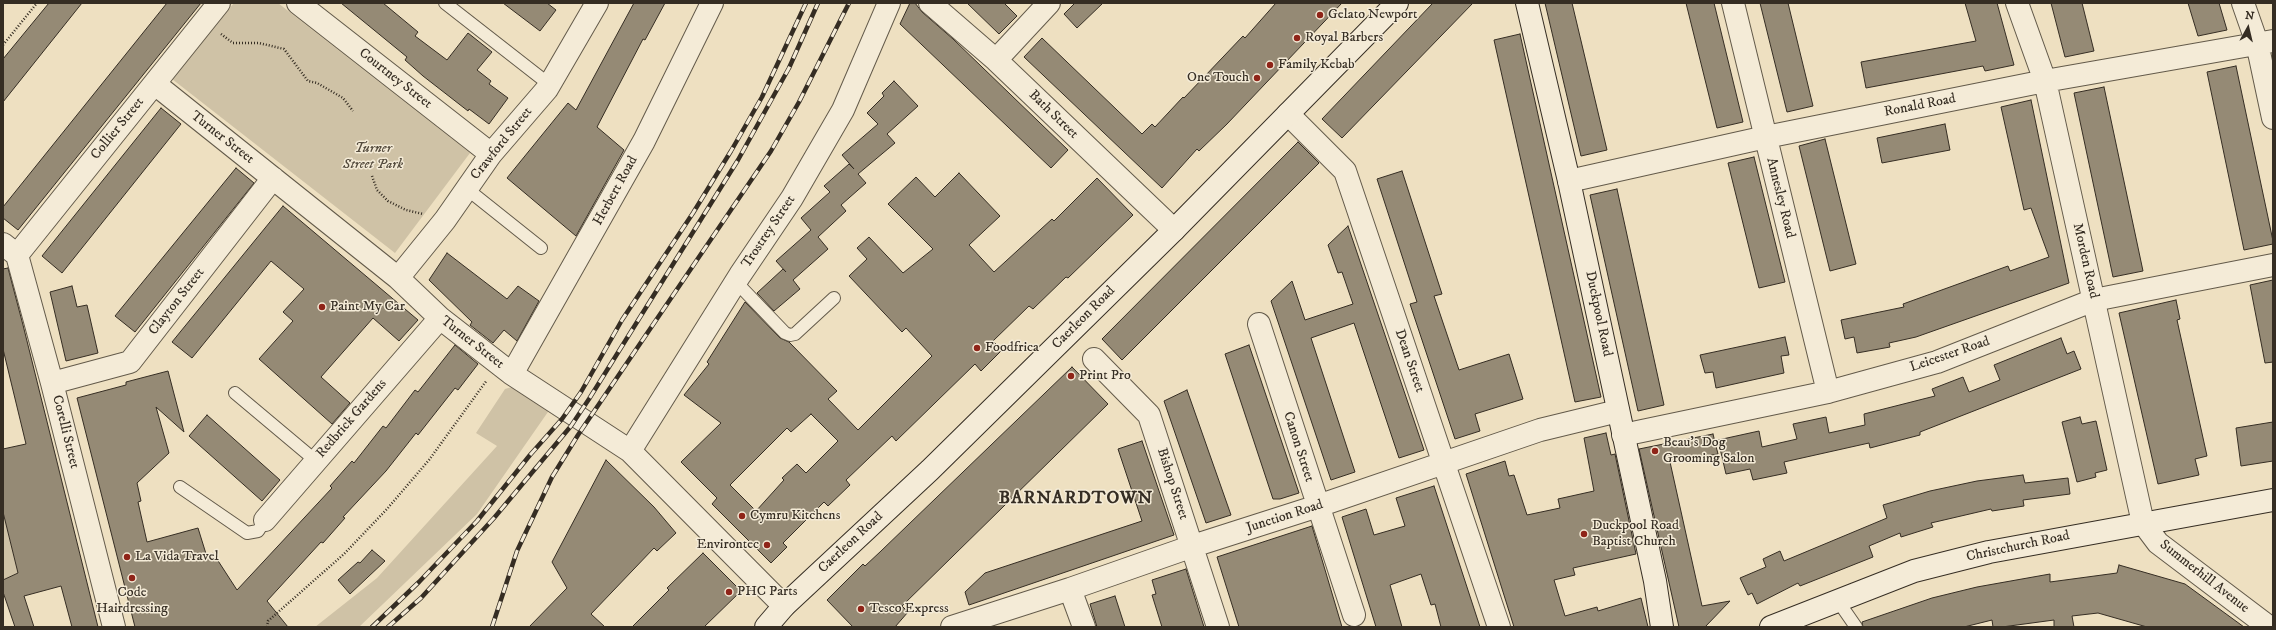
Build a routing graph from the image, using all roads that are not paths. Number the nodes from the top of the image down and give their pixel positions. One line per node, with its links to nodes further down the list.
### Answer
1 (219, 3): 17 (street, Collier Street)
2 (298, 3): 22 (street, Courtney Street)
3 (445, 3): 18 (lane)
4 (712, 3): 37 (street, Herbert Road)
5 (889, 3): 31 (street, Trostrey Street)
6 (930, 3): 15 (street, Bath Street)
7 (1050, 3): 15 (street)
8 (1397, 3): 19 (street, Caerleon Road)
9 (1527, 3): 24 (street, Duckpool Road)
10 (1733, 3): 21 (street, Annesley Road)
11 (2017, 3): 16 (street, Morden Road)
12 (2243, 3): 14 (street)
13 (594, 4): 18 (street, Crawford Street)
14 (2265, 42): 16 (street, Ronald Road); 20 (street)
15 (996, 60): 26 (street, Bath Street)
16 (2045, 81): 21 (street, Ronald Road); 33 (street, Morden Road)
17 (155, 84): 23 (street, Turner Street); 28 (street, Collier Street)
18 (550, 85): 22 (street, Crawford Street)
19 (1288, 114): 26 (street, Caerleon Road); 45 (street, Dean Street)
20 (2273, 118)
21 (1766, 137): 24 (street, Ronald Road); 39 (street, Annesley Road)
22 (491, 154): 25 (street, Crawford Street)
23 (273, 178): 30 (street, Turner Street); 38 (street, Clayton Street)
24 (1569, 181): 41 (street, Duckpool Road)
25 (467, 189): 27 (lane); 30 (street, Crawford Street)
26 (1174, 230): 54 (street, Caerleon Road)
27 (541, 248)
28 (10, 250): 38 (street, Corelli Street)
29 (2273, 264): 33 (street, Leicester Road)
30 (398, 278): 34 (street, Turner Street)
31 (736, 282): 32 (lane); 43 (street, Trostrey Street)
32 (834, 298)
33 (2094, 300): 39 (street, Leicester Road); 50 (street, Morden Road)
34 (440, 318): 37 (street, Turner Street); 44 (street, Redbrick Gardens)
35 (1259, 324): 48 (street, Canon Street)
36 (1094, 359): 51 (street, Bishop Street)
37 (506, 369): 43 (street, Turner Street)
38 (52, 383): 56 (street, Corelli Street)
39 (1828, 392): 42 (street, Leicester Road)
40 (235, 393): 44 (lane)
41 (1618, 411): 42 (street, Duckpool Road); 45 (street, Junction Road)
42 (1624, 435): 62 (street, Duckpool Road)
43 (630, 450): 54 (street, Turner Street)
44 (316, 461): 49 (street, Redbrick Gardens)
45 (1444, 462): 48 (street, Junction Road); 61 (street, Dean Street)
46 (180, 487): 49 (lane)
47 (2273, 500): 50 (street, Christchurch Road)
48 (1318, 506): 51 (street, Junction Road); 55 (street, Canon Street)
49 (265, 520)
50 (2143, 523): 53 (street, Christchurch Road); 65 (street, Summerhill Avenue)
51 (1193, 546): 52 (street, Junction Road); 60 (street, Bishop Street)
52 (1070, 589): 58 (street, Junction Road); 59 (street)
53 (1838, 601): 63 (street, Christchurch Road); 64 (lane)
54 (784, 606): 57 (street, Caerleon Road)
55 (1354, 615)
56 (114, 627)
57 (766, 627)
58 (952, 627)
59 (1084, 627)
60 (1218, 627)
61 (1499, 627)
62 (1662, 627)
63 (1771, 627)
64 (1856, 627)
65 (2269, 627)

